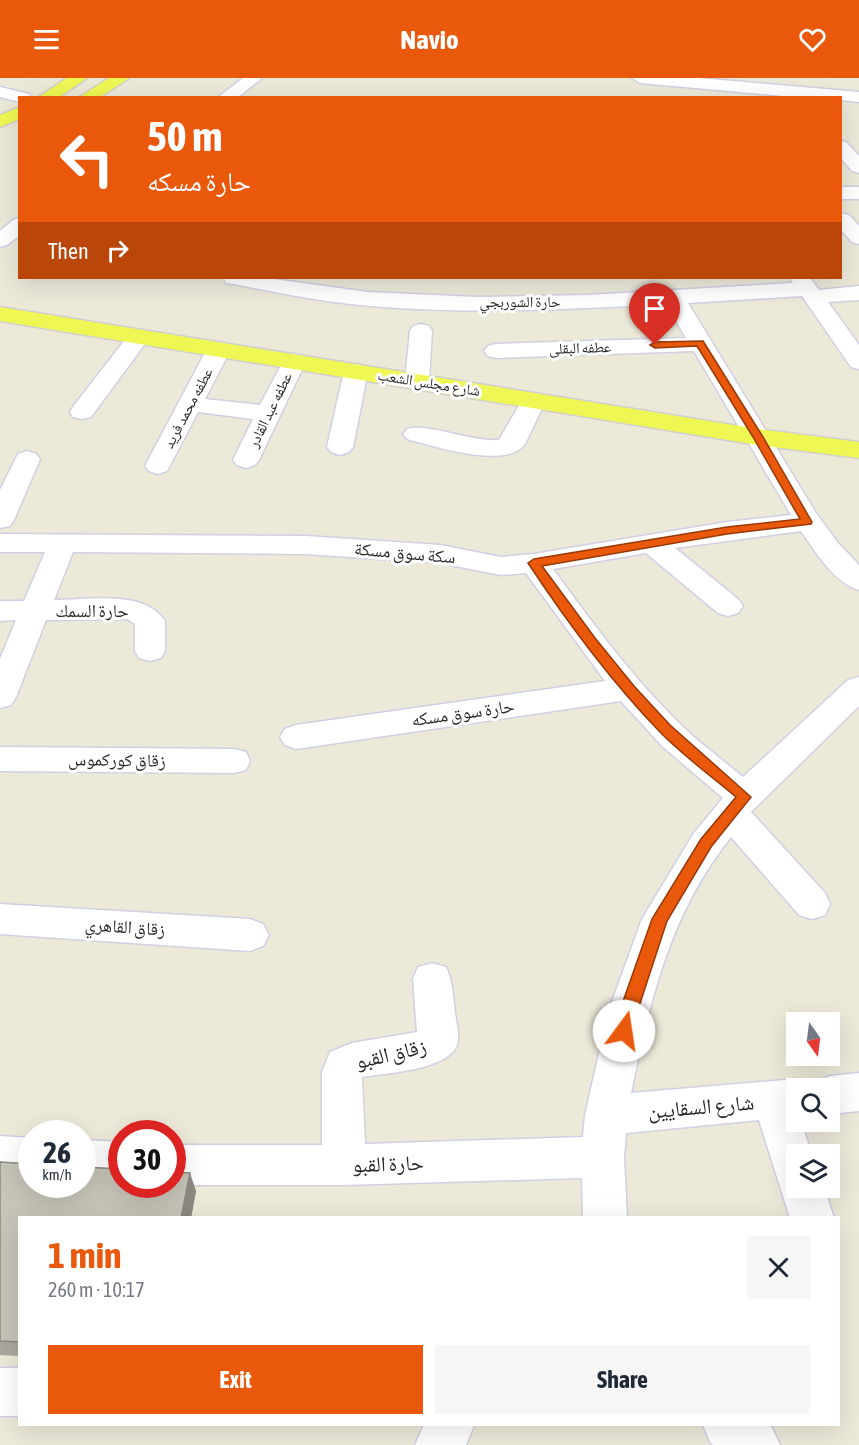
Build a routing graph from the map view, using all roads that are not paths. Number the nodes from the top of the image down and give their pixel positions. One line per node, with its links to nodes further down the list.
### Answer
1 (79, 78): 8 (main road)
2 (121, 78): 9 (main road)
3 (254, 78): 10 (street)
4 (640, 78): 5 (street)
5 (678, 79): 6 (street); 11 (street)
6 (802, 85): 13 (street)
7 (0, 92): 12 (street)
8 (48, 96)
9 (90, 96)
10 (227, 96)
11 (685, 96)
12 (18, 97)
13 (851, 97): 15 (street)
14 (18, 113): 16 (main road)
15 (842, 116)
16 (0, 123)
17 (859, 145): 18 (street)
18 (842, 146)
19 (842, 148): 20 (street)
20 (859, 167)
21 (842, 193): 22 (street)
22 (859, 193)
23 (847, 219): 24 (street)
24 (859, 238)
25 (240, 279): 31 (street, حارة الشوربجي)
26 (411, 279): 31 (street)
27 (643, 279): 30 (street)
28 (807, 288): 29 (street, حارة الشوربجي); 30 (street, حارة الشوربجي); 39 (street)
29 (859, 292)
30 (661, 298): 31 (street, حارة الشوربجي); 35 (street)
31 (406, 301)
32 (0, 314): 34 (main road, شارع مجلس الشعب)
33 (421, 331): 41 (street)
34 (139, 337): 36 (main road, شارع مجلس الشعب); 44 (street)
35 (700, 344): 37 (street, عطفه البقلى); 47 (street)
36 (219, 349): 38 (main road, شارع مجلس الشعب); 43 (street, عطفه محمد فريد)
37 (496, 351)
38 (294, 361): 40 (main road, شارع مجلس الشعب); 45 (street, عطفه عبد القادر)
39 (859, 362)
40 (356, 371): 41 (main road, شارع مجلس الشعب); 48 (street)
41 (417, 381): 42 (main road, شارع مجلس الشعب)
42 (534, 400): 46 (street); 47 (main road, شارع مجلس الشعب)
43 (190, 404): 45 (street); 52 (street, عطفه محمد فريد)
44 (82, 412)
45 (268, 414): 51 (street, عطفه عبد القادر)
46 (416, 434)
47 (758, 437): 49 (main road, شارع مجلس الشعب); 54 (street)
48 (340, 447)
49 (859, 450)
50 (27, 459): 53 (street)
51 (246, 460)
52 (158, 466)
53 (0, 520)
54 (807, 522): 56 (street, سكة سوق مسكة); 59 (street)
55 (0, 543): 57 (street, سكة سوق مسكة)
56 (651, 543): 58 (street, سكة سوق مسكة); 60 (street)
57 (62, 544): 58 (street, سكة سوق مسكة); 62 (street)
58 (534, 563): 65 (street)
59 (859, 581)
60 (729, 606)
61 (0, 611): 62 (street, حارة السمك)
62 (35, 612): 63 (street, حارة السمك); 66 (street)
63 (150, 651)
64 (859, 688): 70 (street)
65 (629, 689): 67 (street, حارة سوق مسكه); 70 (street)
66 (0, 697)
67 (296, 737)
68 (0, 759): 69 (street, زقاق كوركموس)
69 (234, 761)
70 (737, 805): 71 (street); 78 (street)
71 (812, 904)
72 (0, 918): 73 (street, زقاق القاهري)
73 (250, 935)
74 (432, 979): 84 (street, زقاق القبو)
75 (859, 1092): 76 (street)
76 (840, 1094)
77 (785, 1099): 78 (street, شارع السقايين); 79 (street)
78 (606, 1115): 82 (street)
79 (792, 1144)
80 (0, 1156): 81 (street)
81 (18, 1157)
82 (603, 1157): 84 (street, حارة القبو); 86 (street)
83 (186, 1165): 84 (street, حارة القبو)
84 (344, 1165)
85 (805, 1198): 87 (street)
86 (605, 1216)
87 (811, 1216)
88 (0, 1392): 89 (street)
89 (18, 1392)
90 (450, 1426): 92 (street)
91 (728, 1426): 93 (street)
92 (440, 1445)
93 (755, 1445)

